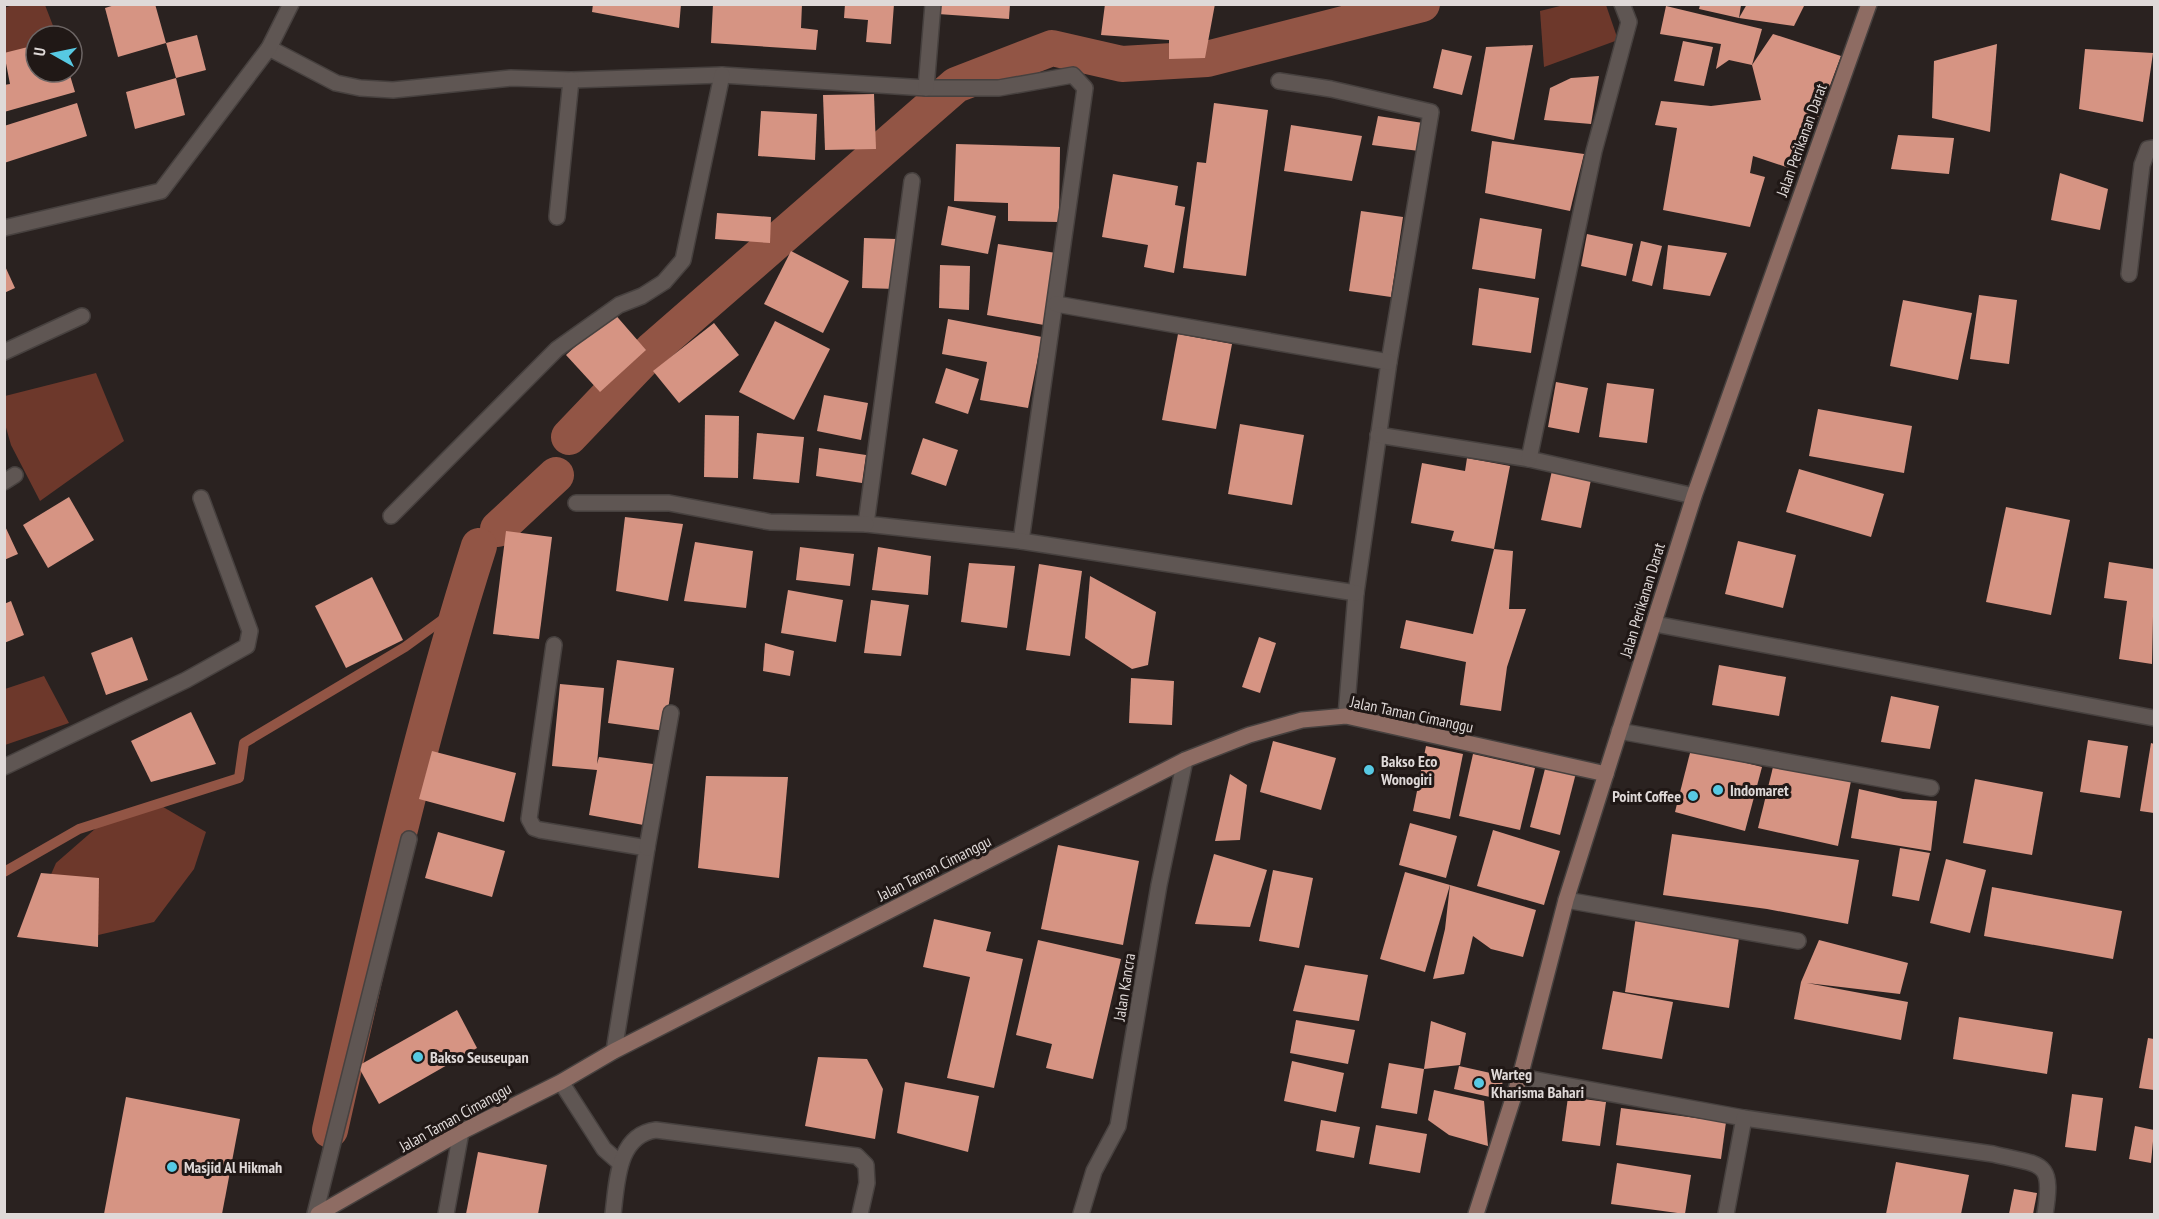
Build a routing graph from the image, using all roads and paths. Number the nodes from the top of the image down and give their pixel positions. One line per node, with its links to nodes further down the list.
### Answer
1 (291, 4): 5 (street)
2 (933, 4): 9 (street)
3 (1622, 4): 20 (street)
4 (1869, 4): 21 (street, Jalan Perikanan Darat)
5 (269, 48): 7 (street); 13 (street)
6 (722, 75): 7 (street); 9 (street); 24 (street)
7 (572, 80): 12 (street)
8 (1279, 81): 18 (street)
9 (926, 88): 15 (street)
10 (2154, 148): 14 (street)
11 (912, 181): 25 (street)
12 (557, 217)
13 (4, 228)
14 (2130, 274)
15 (1056, 304): 18 (street); 26 (street)
16 (82, 316): 17 (street)
17 (4, 352)
18 (1389, 362): 19 (street)
19 (1378, 435): 20 (street); 27 (street)
20 (1530, 459): 21 (street)
21 (1694, 496): 28 (street, Jalan Perikanan Darat)
22 (201, 498): 35 (street)
23 (576, 503): 25 (street)
24 (391, 516)
25 (866, 524): 26 (street)
26 (1021, 541): 27 (street)
27 (1356, 593): 31 (street)
28 (1655, 624): 32 (street); 33 (street, Jalan Perikanan Darat)
29 (554, 645): 39 (street)
30 (671, 713): 39 (street)
31 (1346, 716): 34 (street, Jalan Taman Cimanggu); 36 (street, Jalan Taman Cimanggu)
32 (2154, 718)
33 (1619, 731): 36 (street, Jalan Perikanan Darat); 37 (street)
34 (1185, 760): 42 (street, Jalan Taman Cimanggu); 52 (street, Jalan Kancra)
35 (4, 767)
36 (1606, 774): 40 (street, Jalan Perikanan Darat)
37 (1931, 788)
38 (409, 839): 48 (street)
39 (648, 848): 42 (street)
40 (1566, 900): 41 (street); 43 (street, Jalan Perikanan Darat)
41 (1798, 941)
42 (614, 1051): 44 (street, Jalan Taman Cimanggu)
43 (1520, 1077): 45 (street); 53 (street, Jalan Perikanan Darat)
44 (561, 1082): 46 (street, Jalan Taman Cimanggu); 47 (street)
45 (1744, 1118): 54 (street); 55 (street)
46 (461, 1132): 48 (street, Jalan Taman Cimanggu); 49 (street)
47 (620, 1163): 50 (street); 51 (street)
48 (317, 1215)
49 (446, 1215)
50 (614, 1215)
51 (860, 1215)
52 (1081, 1215)
53 (1476, 1215)
54 (1726, 1215)
55 (2045, 1215)

